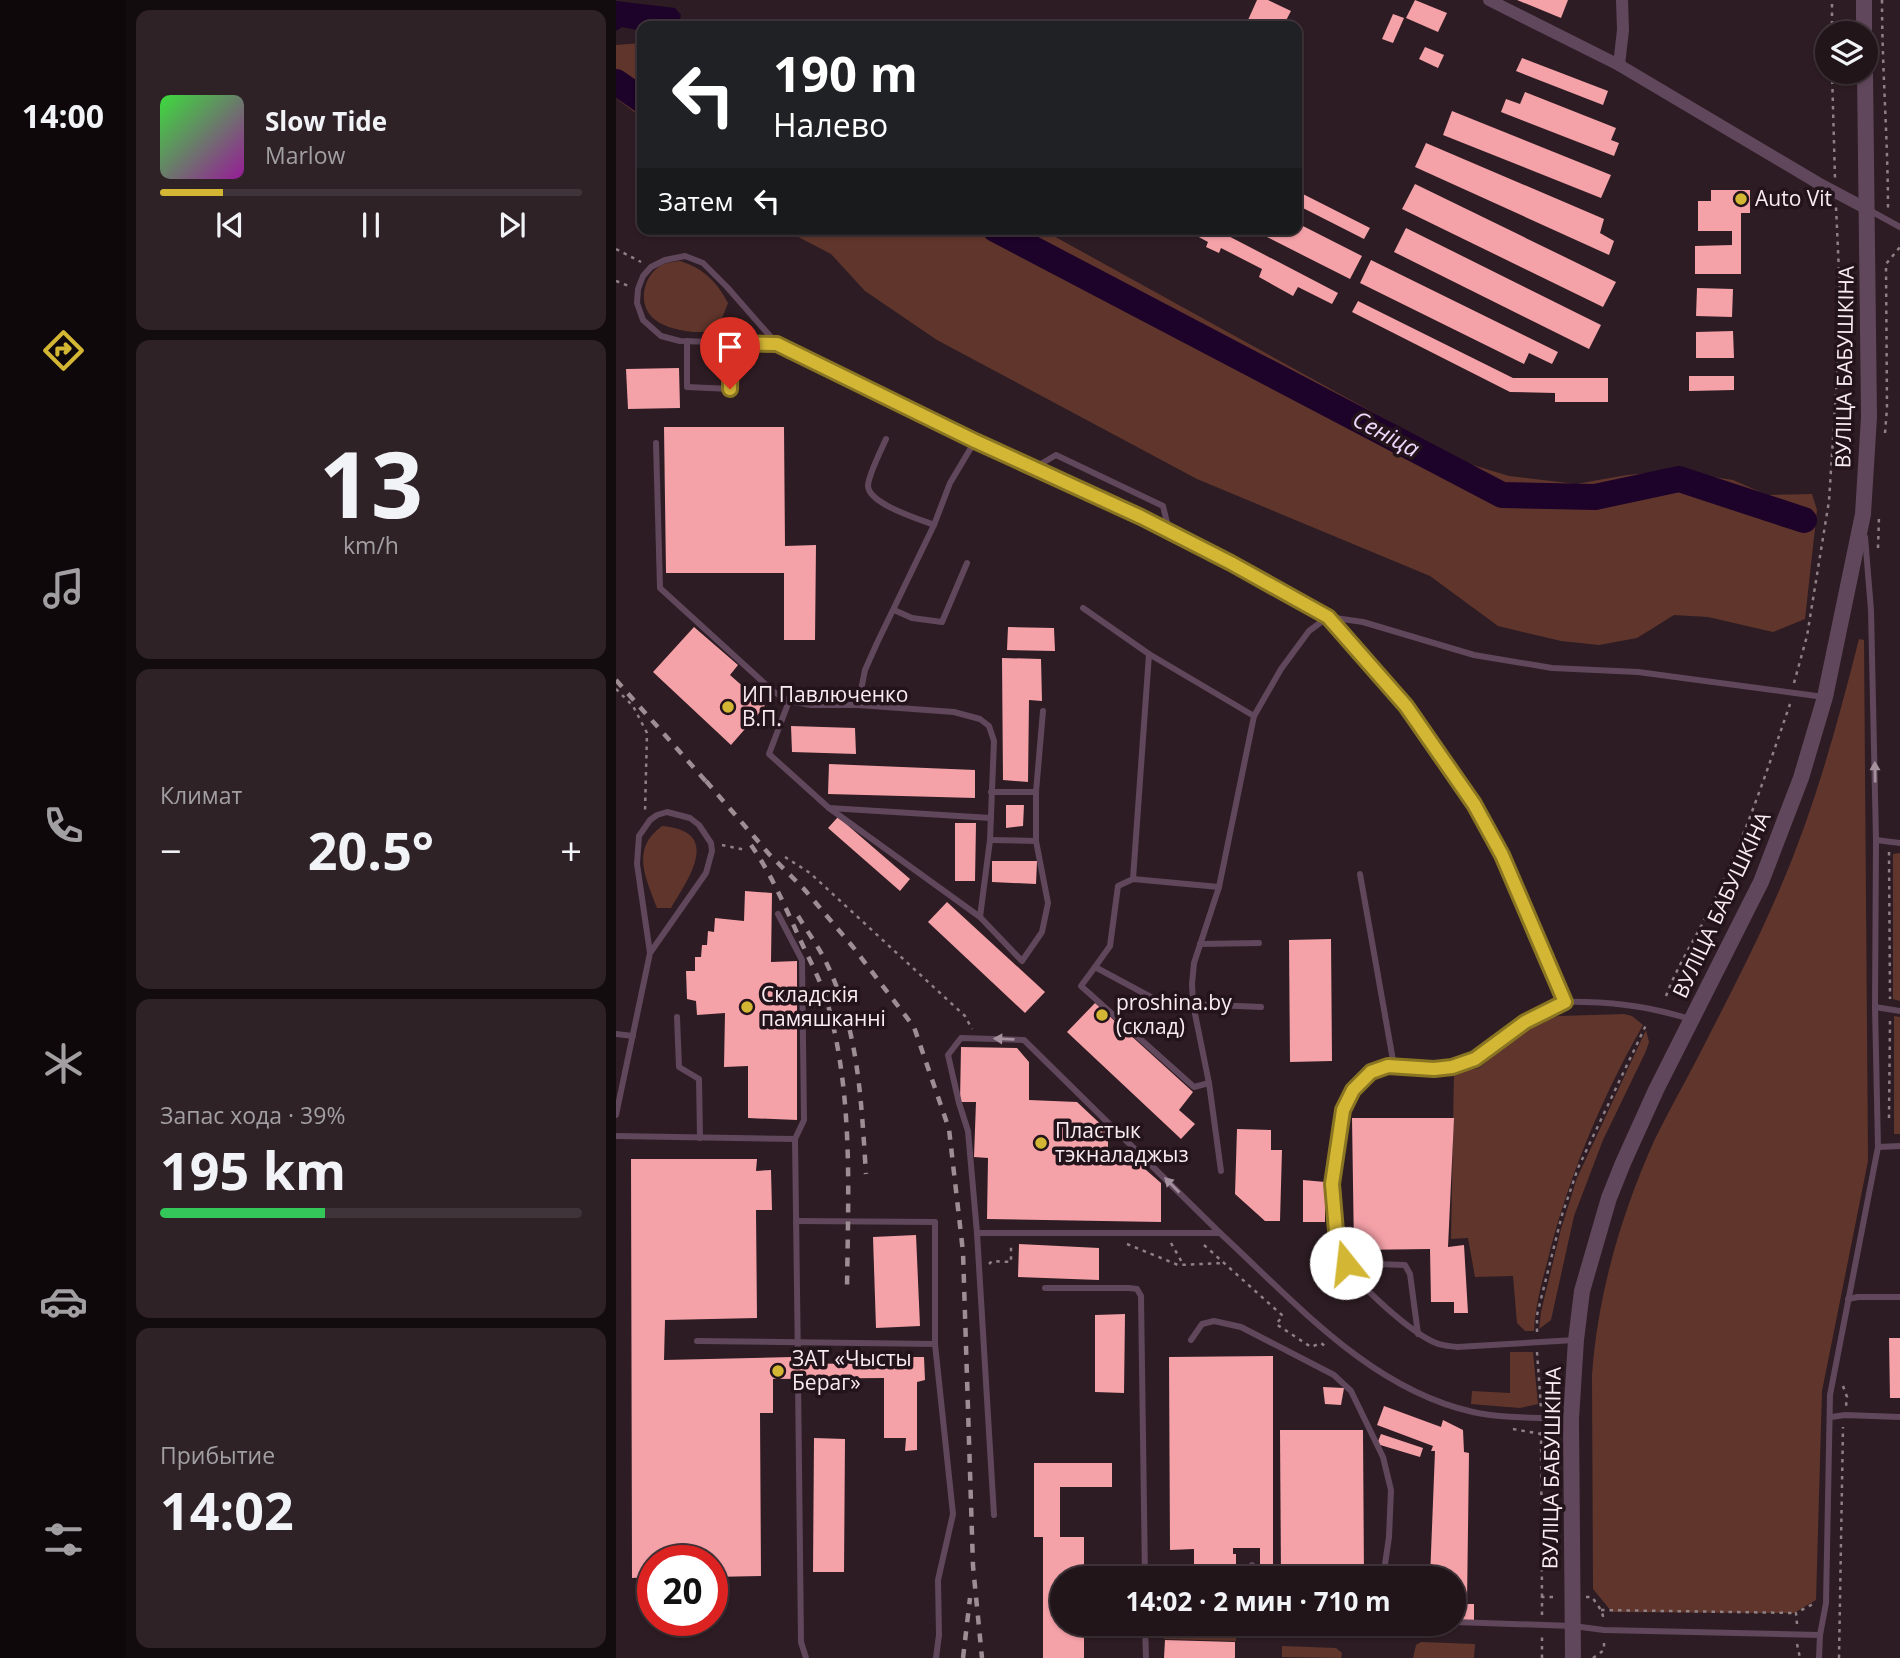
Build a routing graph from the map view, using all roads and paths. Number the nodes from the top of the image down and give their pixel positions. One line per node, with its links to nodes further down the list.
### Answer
1 (1489, 0): 8 (street)
2 (1622, 0): 8 (street)
3 (1832, 0): 6 (path)
4 (1864, 0): 7 (street)
5 (1882, 0): 14 (path)
6 (1832, 21)
7 (1864, 21)
8 (1619, 65): 13 (street)
9 (1832, 84): 11 (path)
10 (1865, 84): 13 (street, ВУЛІЦА БАБУШКІНА)
11 (1835, 182)
12 (1836, 202): 38 (path)
13 (1867, 209): 15 (lane); 28 (street, ВУЛІЦА БАБУШКІНА)
14 (1888, 214)
15 (1900, 227)
16 (1900, 247): 25 (path)
17 (616, 249): 18 (path)
18 (651, 267): 19 (lane); 21 (lane)
19 (687, 341): 20 (lane); 20 (lane)
20 (731, 343): 21 (lane)
21 (777, 344): 23 (lane)
22 (886, 439): 29 (lane)
23 (975, 441): 26 (lane); 29 (lane)
24 (656, 443): 40 (lane)
25 (1884, 444)
26 (1034, 468): 30 (lane); 30 (lane)
27 (1880, 510): 31 (path)
28 (1863, 514): 39 (street, ВУЛІЦА БАБУШКІНА); 50 (lane, one-way to 28)
29 (934, 525): 34 (lane)
30 (1169, 531): 35 (lane)
31 (1877, 559)
32 (967, 563): 34 (lane)
33 (1083, 608): 36 (lane)
34 (894, 610): 41 (lane)
35 (1328, 617): 38 (lane); 43 (lane); 66 (lane)
36 (1149, 654): 43 (lane); 57 (lane)
37 (616, 689): 48 (path)
38 (1792, 694): 39 (lane); 65 (path)
39 (1825, 697): 72 (street, ВУЛІЦА БАБУШКІНА)
40 (789, 701): 41 (lane); 46 (lane)
41 (858, 705): 44 (lane)
42 (1043, 711): 45 (lane)
43 (1254, 716): 58 (lane)
44 (991, 792): 45 (lane); 47 (lane)
45 (1036, 792): 51 (lane)
46 (829, 808): 47 (lane); 60 (lane)
47 (991, 818): 49 (lane)
48 (644, 826): 53 (lane); 63 (lane)
49 (990, 840): 51 (lane); 60 (lane)
50 (1876, 840): 52 (lane); 69 (lane)
51 (1036, 841): 60 (lane)
52 (1900, 843)
53 (711, 844): 54 (path); 63 (lane)
54 (746, 850)
55 (785, 857): 75 (path)
56 (1360, 874): 76 (lane)
57 (1133, 879): 58 (lane); 64 (lane)
58 (1219, 887): 62 (lane)
59 (778, 914): 81 (lane)
60 (980, 916)
61 (1259, 943): 62 (lane)
62 (1200, 944): 67 (lane)
63 (650, 953): 74 (lane)
64 (1095, 967): 67 (lane); 77 (lane)
65 (1667, 996)
66 (1565, 1002): 72 (lane); 76 (lane)
67 (1193, 1004): 68 (lane); 77 (lane)
68 (1261, 1007)
69 (1875, 1007): 70 (lane); 83 (lane)
70 (1900, 1011)
71 (677, 1017): 80 (lane)
72 (1691, 1020): 96 (street, ВУЛІЦА БАБУШКІНА)
73 (616, 1034): 74 (lane)
74 (633, 1036): 78 (lane)
75 (978, 1039): 86 (lane); 87 (lane, one-way to 75)
76 (1394, 1066): 90 (lane)
77 (1209, 1083): 84 (lane)
78 (616, 1115)
79 (616, 1136): 80 (lane)
80 (700, 1138): 81 (lane)
81 (795, 1139): 85 (lane)
82 (1900, 1146): 83 (lane)
83 (1878, 1147): 93 (lane)
84 (1221, 1171)
85 (796, 1222): 98 (lane); 99 (lane)
86 (976, 1233): 87 (lane); 105 (lane)
87 (1220, 1233): 104 (lane)
88 (1124, 1243): 89 (path)
89 (1225, 1263)
90 (1346, 1263): 94 (lane); 94 (lane)
91 (1045, 1289): 106 (lane)
92 (1900, 1297): 93 (lane)
93 (1848, 1299): 102 (lane)
94 (1418, 1334): 96 (lane)
95 (1191, 1340): 107 (lane)
96 (1576, 1340): 104 (street, ВУЛІЦА БАБУШКІНА)
97 (698, 1341): 98 (lane)
98 (797, 1341): 99 (lane); 100 (lane)
99 (935, 1344): 121 (lane)
100 (797, 1363)
101 (798, 1379): 120 (lane)
102 (1831, 1417): 103 (lane); 109 (lane)
103 (1900, 1417)
104 (1571, 1419): 115 (street, ВУЛІЦА БАБУШКІНА)
105 (994, 1515)
106 (1145, 1566)
107 (1385, 1566)
108 (1586, 1597): 111 (path)
109 (1826, 1603): 110 (path); 112 (path); 117 (lane)
110 (1841, 1605)
111 (1601, 1610): 112 (path); 114 (path)
112 (1796, 1614): 116 (path)
113 (1466, 1622): 115 (lane)
114 (1604, 1622)
115 (1573, 1626): 116 (lane); 123 (street, ВУЛІЦА БАБУШКІНА)
116 (1797, 1634): 117 (lane); 125 (path)
117 (1820, 1635): 126 (lane)
118 (1145, 1636): 122 (lane)
119 (1604, 1642): 124 (path)
120 (806, 1658)
121 (936, 1658)
122 (1146, 1658)
123 (1573, 1658)
124 (1593, 1658)
125 (1800, 1658)
126 (1819, 1658)

